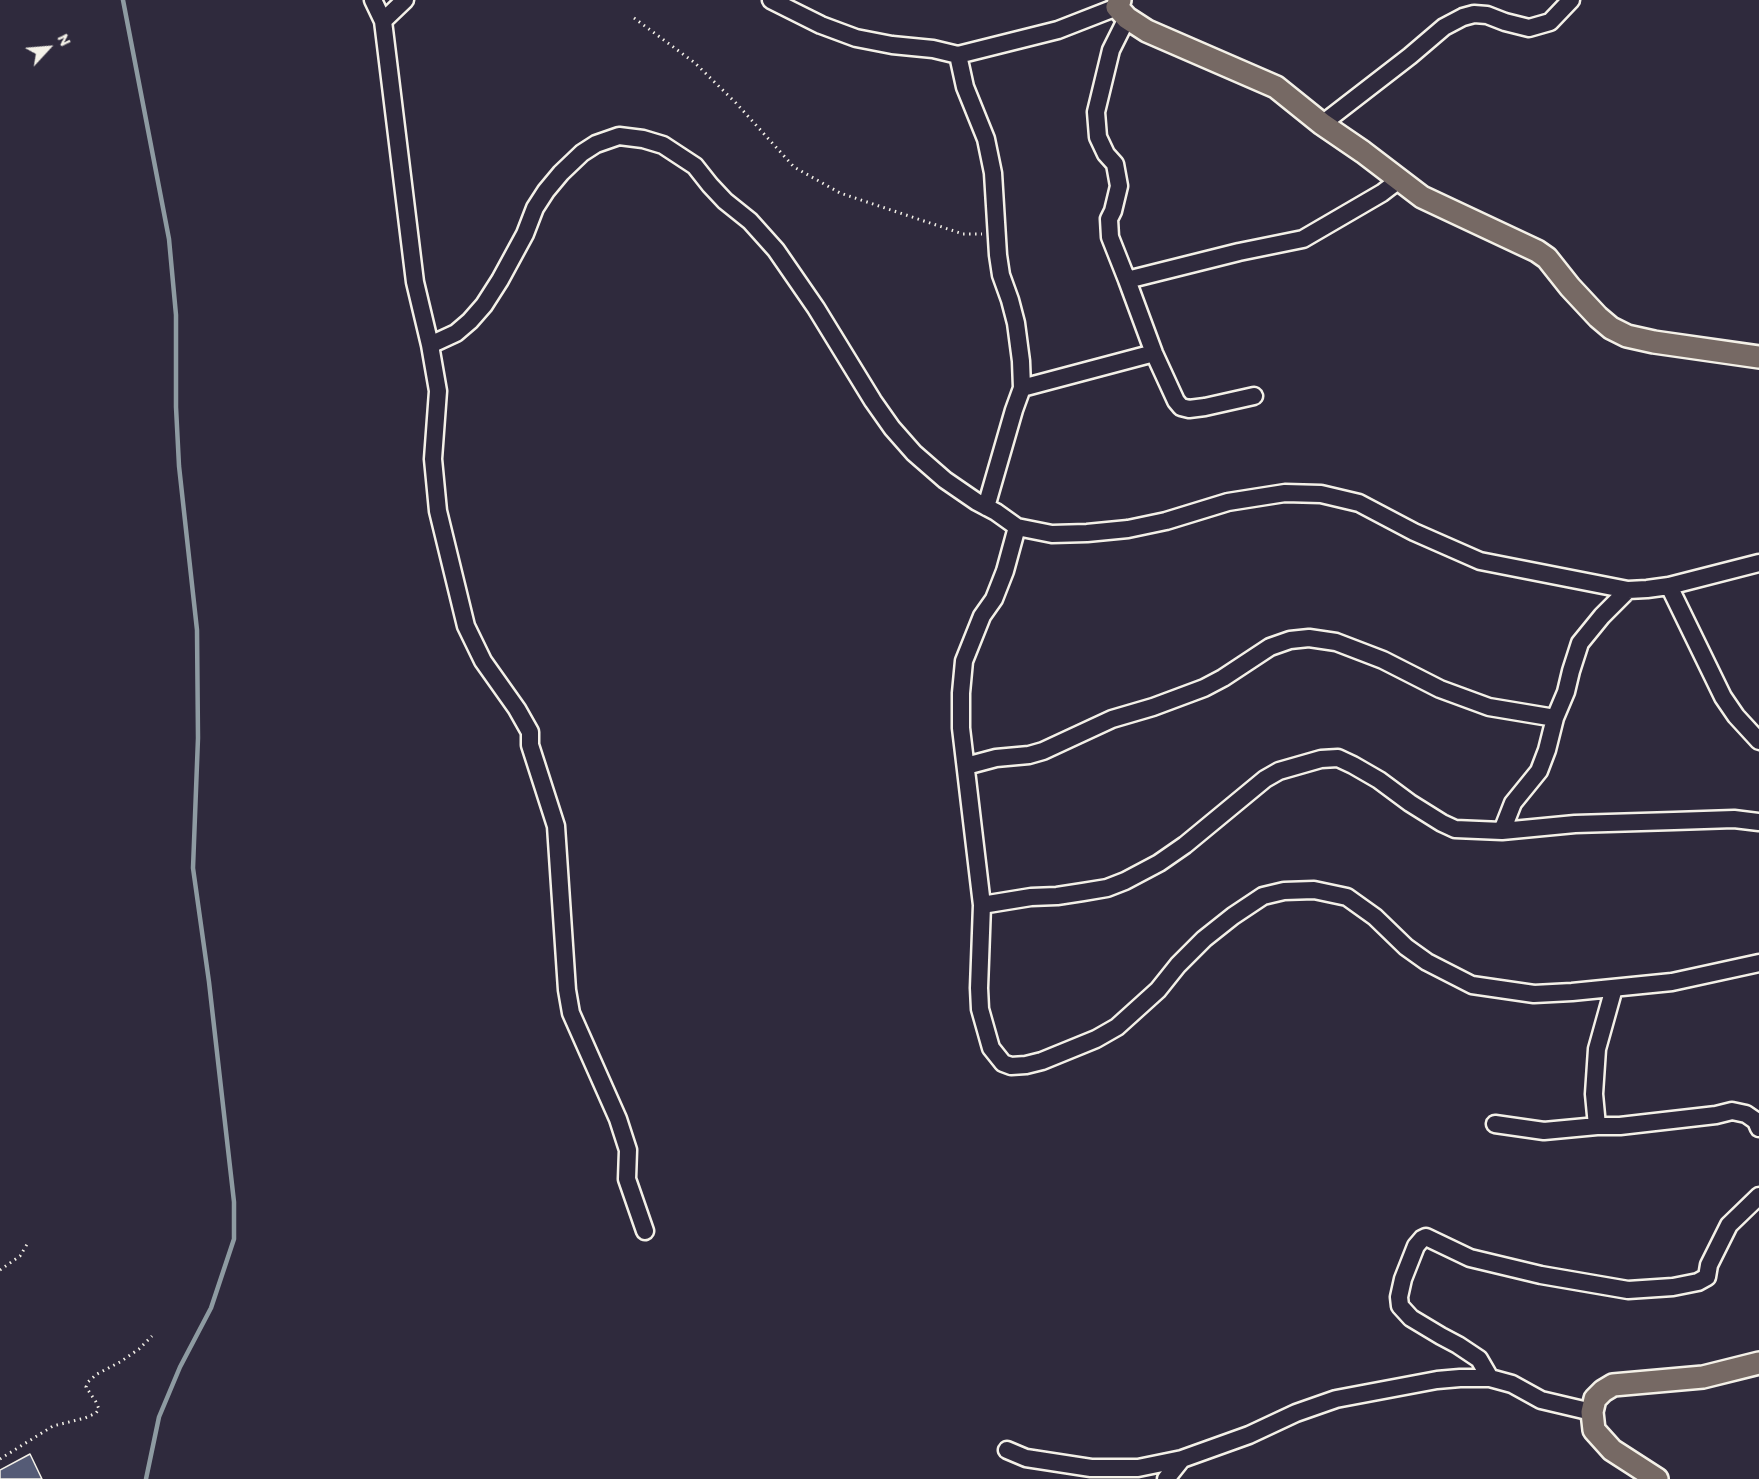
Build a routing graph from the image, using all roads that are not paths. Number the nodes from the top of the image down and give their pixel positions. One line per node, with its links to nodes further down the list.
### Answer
1 (373, 0): 6 (street)
2 (405, 0): 6 (street)
3 (771, 0): 7 (street)
4 (1571, 0): 8 (street)
5 (1121, 8): 7 (street); 8 (main road); 10 (street)
6 (383, 21): 11 (street)
7 (958, 55): 14 (street)
8 (1322, 124): 9 (main road)
9 (1399, 180): 10 (street); 13 (main road)
10 (1127, 280): 12 (street)
11 (430, 345): 16 (street); 33 (street)
12 (1154, 353): 14 (street); 15 (street)
13 (1759, 357)
14 (1022, 388): 16 (street)
15 (1254, 396)
16 (987, 507): 17 (street)
17 (1017, 527): 20 (street); 23 (street)
18 (1759, 563): 19 (street)
19 (1669, 586): 20 (street); 22 (street)
20 (1628, 590): 21 (street)
21 (1555, 718): 23 (street); 25 (street)
22 (1759, 741)
23 (966, 766): 26 (street)
24 (1759, 822): 25 (street)
25 (1502, 831): 26 (street)
26 (982, 905): 28 (street)
27 (1759, 963): 28 (street)
28 (1614, 988): 30 (street)
29 (1495, 1124): 30 (street)
30 (1597, 1126): 31 (street)
31 (1759, 1128)
32 (1759, 1196): 35 (street)
33 (645, 1231)
34 (1759, 1364): 36 (main road)
35 (1490, 1378): 36 (street); 38 (street)
36 (1592, 1412): 40 (main road)
37 (1007, 1450): 38 (street)
38 (1182, 1459): 39 (street)
39 (1166, 1479)
40 (1657, 1479)

